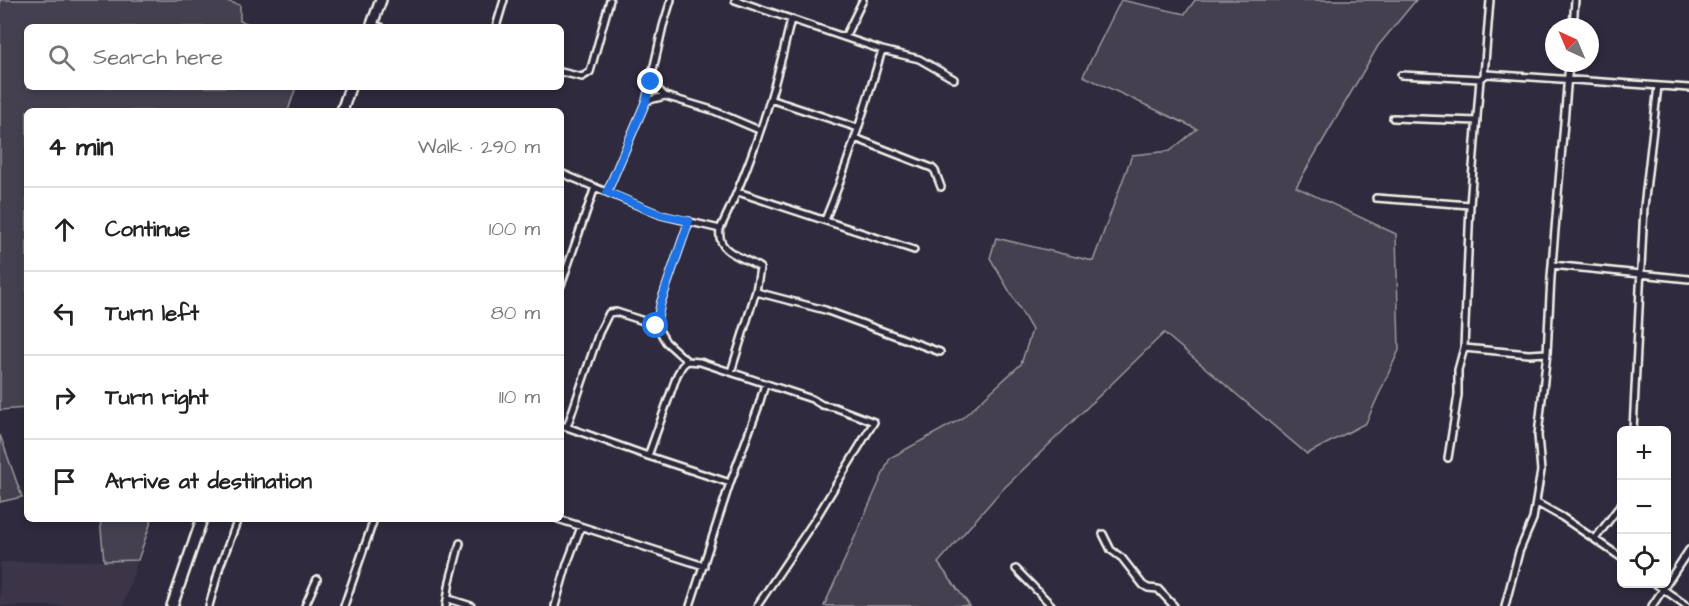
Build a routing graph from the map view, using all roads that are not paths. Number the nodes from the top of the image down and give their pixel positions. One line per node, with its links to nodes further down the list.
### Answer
1 (381, 0): 11 (main road)
2 (504, 0): 12 (street)
3 (610, 0): 16 (street)
4 (671, 0): 21 (street)
5 (735, 0): 10 (street)
6 (863, 0): 13 (street)
7 (1490, 0): 18 (street)
8 (1575, 0): 9 (street)
9 (1574, 18)
10 (791, 19): 13 (street); 26 (street)
11 (375, 24)
12 (496, 24)
13 (845, 37): 14 (street)
14 (882, 50): 19 (street); 31 (street)
15 (1569, 72): 20 (street)
16 (564, 73)
17 (1401, 75): 18 (street)
18 (1482, 77): 20 (street); 30 (street)
19 (954, 79)
20 (1569, 80): 22 (street); 45 (street)
21 (651, 82): 25 (street); 27 (street)
22 (1658, 86): 23 (street); 46 (street)
23 (1689, 88)
24 (349, 90): 28 (main road)
25 (665, 96): 27 (street); 32 (street)
26 (770, 99): 31 (street); 32 (street)
27 (646, 101): 37 (street)
28 (343, 108)
29 (1393, 118): 30 (street)
30 (1477, 121): 40 (street)
31 (858, 128): 33 (street)
32 (759, 130): 38 (street)
33 (855, 138): 36 (street); 41 (street)
34 (564, 174): 35 (street)
35 (595, 187): 37 (street); 47 (street)
36 (941, 187)
37 (607, 192): 42 (street)
38 (738, 192): 41 (street); 43 (street)
39 (1376, 198): 40 (street)
40 (1470, 205): 51 (street)
41 (825, 220): 44 (street)
42 (689, 221): 43 (street); 50 (street)
43 (720, 229): 49 (street)
44 (914, 250)
45 (1552, 265): 46 (street); 53 (street)
46 (1640, 275): 48 (street); 58 (street)
47 (564, 276)
48 (1689, 279)
49 (756, 291): 52 (street); 55 (street)
50 (656, 326): 54 (street); 57 (street)
51 (1464, 348): 53 (street); 60 (street)
52 (940, 352)
53 (1547, 353): 62 (street)
54 (687, 362): 55 (street); 59 (street)
55 (731, 372): 56 (street)
56 (765, 384): 61 (street); 88 (street)
57 (564, 426): 59 (street)
58 (1633, 426)
59 (648, 456): 61 (street)
60 (1448, 458)
61 (730, 483): 74 (street)
62 (1537, 503): 70 (street); 91 (street)
63 (1617, 510): 70 (street)
64 (564, 521): 68 (street)
65 (201, 522): 80 (main road)
66 (237, 522): 81 (street)
67 (373, 522): 83 (street)
68 (581, 527): 74 (street); 86 (street)
69 (1103, 534): 90 (street)
70 (1595, 539): 73 (street)
71 (460, 543): 79 (street)
72 (1689, 550): 78 (street)
73 (1617, 554)
74 (704, 566): 87 (street)
75 (1016, 569): 89 (street)
76 (317, 579): 82 (street)
77 (1661, 588): 78 (street)
78 (1664, 590): 92 (street); 93 (street)
79 (449, 599): 84 (street); 85 (street)
80 (172, 606)
81 (209, 606)
82 (306, 606)
83 (344, 606)
84 (446, 606)
85 (471, 606)
86 (555, 606)
87 (690, 606)
88 (757, 606)
89 (1052, 606)
90 (1174, 606)
91 (1505, 606)
92 (1652, 606)
93 (1687, 606)

